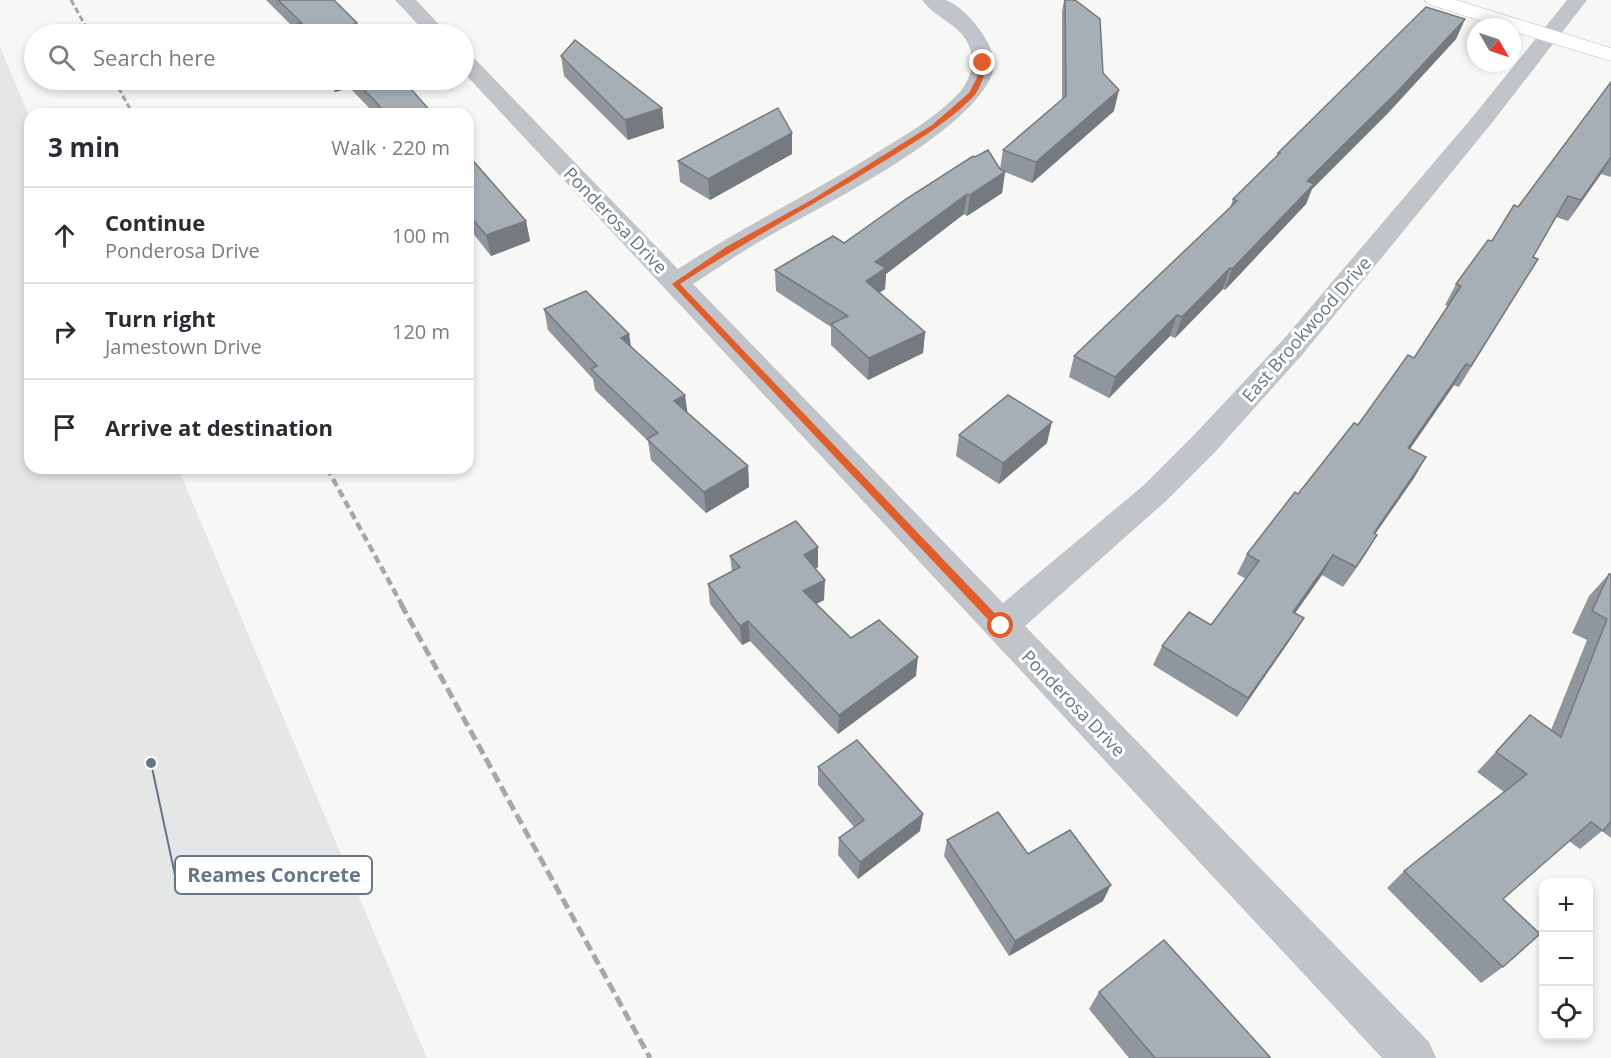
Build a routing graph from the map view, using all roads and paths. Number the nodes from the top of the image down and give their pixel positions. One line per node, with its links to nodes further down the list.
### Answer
1 (405, 0): 5 (street)
2 (932, 0): 9 (street)
3 (1436, 0): 6 (main road)
4 (1577, 0): 6 (street, East Brookwood Drive)
5 (428, 24)
6 (1548, 36): 7 (main road); 10 (street, East Brookwood Drive)
7 (1611, 55)
8 (474, 72): 9 (street, Ponderosa Drive)
9 (676, 284): 10 (street, Ponderosa Drive)
10 (1001, 626): 11 (street, Ponderosa Drive)
11 (1413, 1058)

